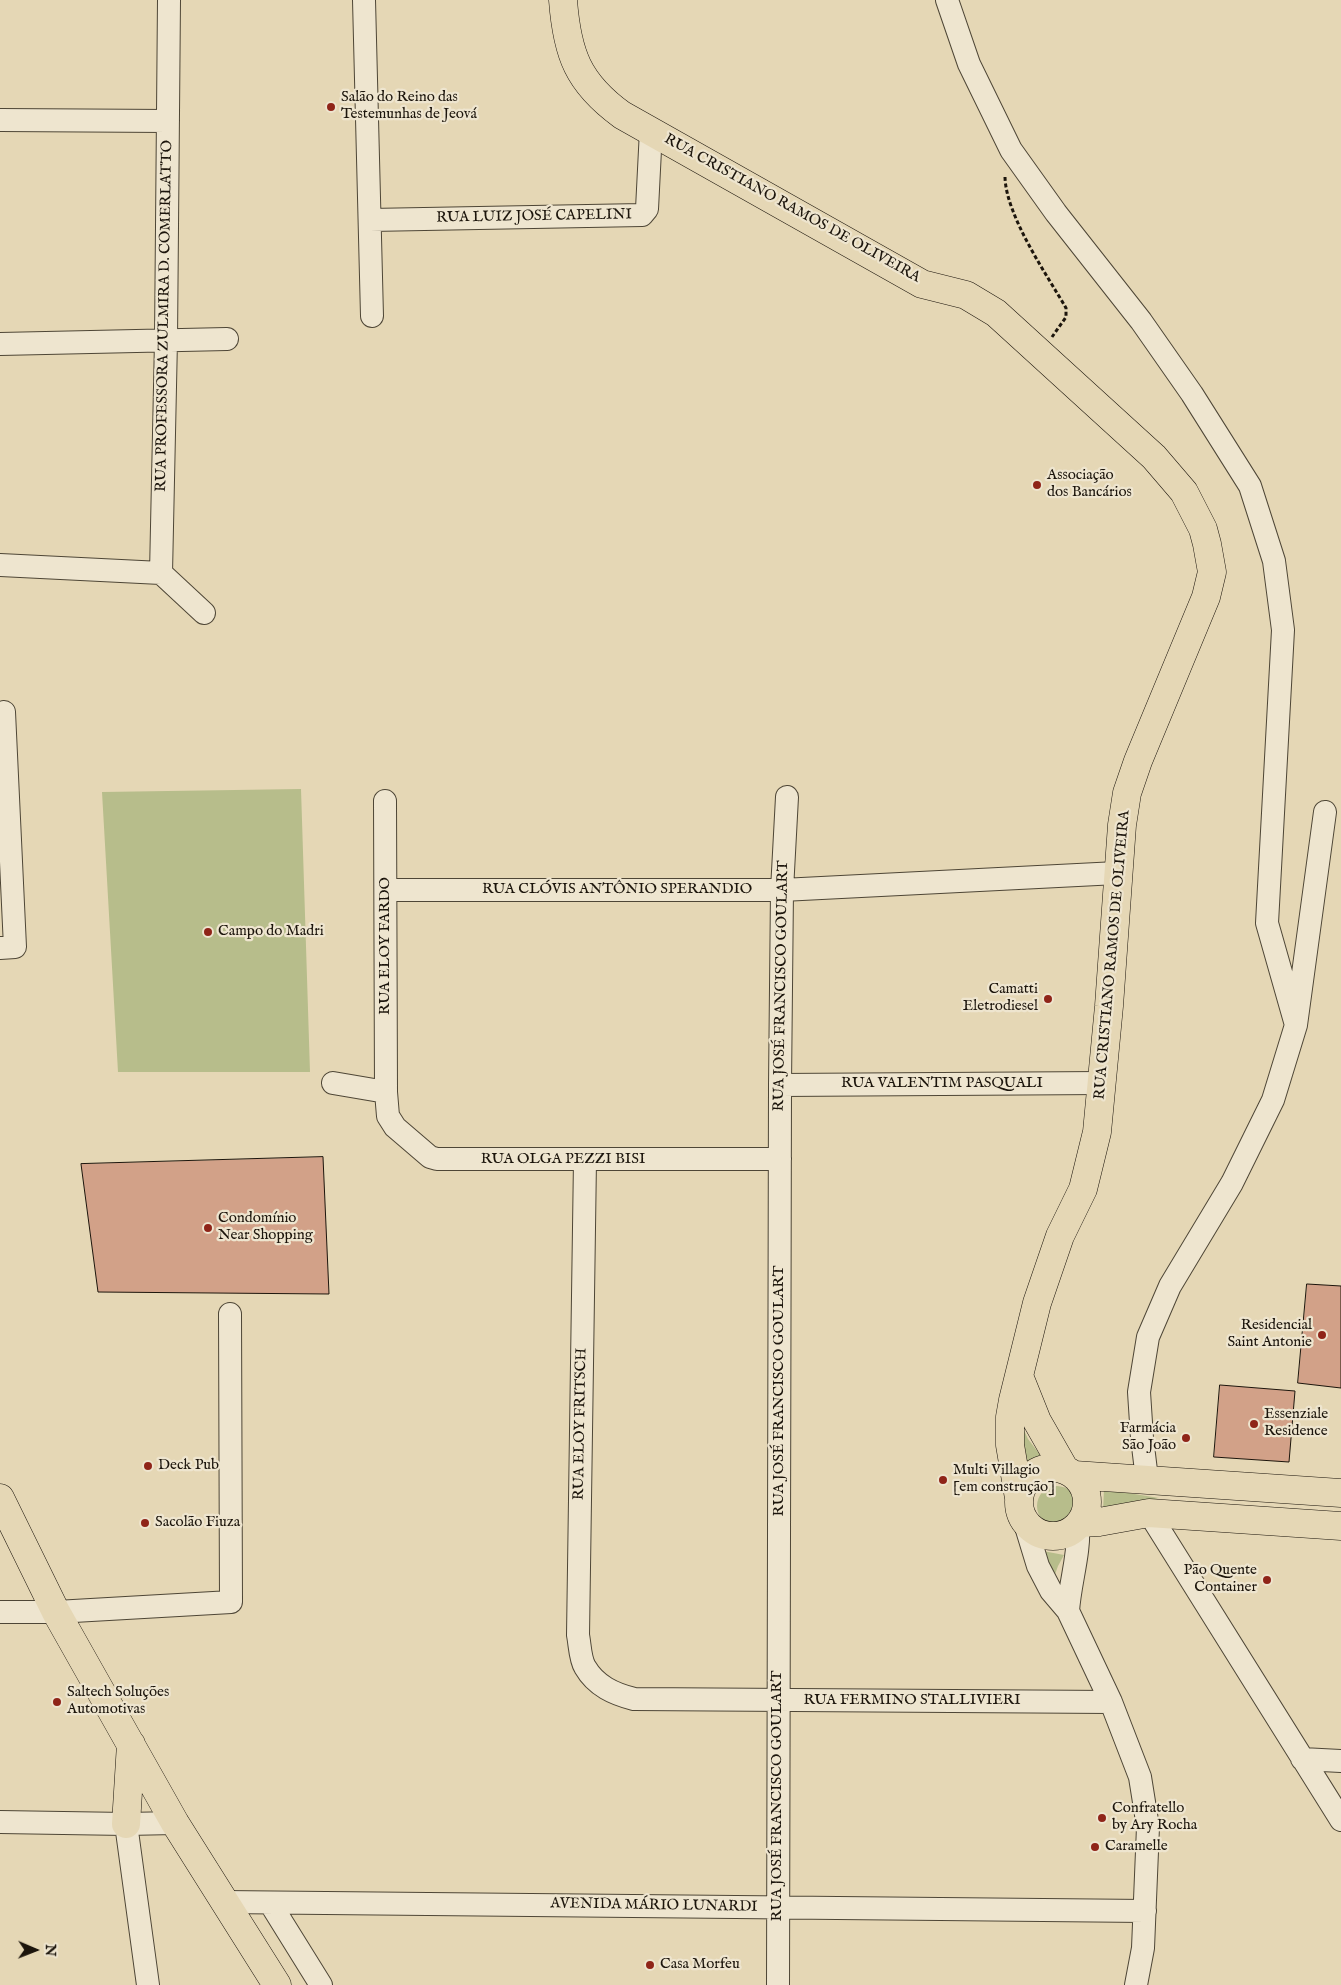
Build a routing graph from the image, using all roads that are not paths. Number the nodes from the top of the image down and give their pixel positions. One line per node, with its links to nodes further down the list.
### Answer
1 (169, 0): 6 (street, RUA PROFESSORA ZULMIRA D. COMERLATTO)
2 (364, 0): 8 (street)
3 (563, 0): 7 (main road, RUA CRISTIANO RAMOS DE OLIVEIRA)
4 (947, 0): 24 (street)
5 (0, 120): 6 (street)
6 (168, 121): 11 (street, RUA PROFESSORA ZULMIRA D. COMERLATTO)
7 (651, 130): 8 (street, RUA LUIZ JOSÉ CAPELINI); 20 (main road, RUA CRISTIANO RAMOS DE OLIVEIRA)
8 (370, 220): 9 (street)
9 (372, 316)
10 (227, 339): 11 (street)
11 (166, 340): 12 (street); 14 (street, RUA PROFESSORA ZULMIRA D. COMERLATTO)
12 (0, 344)
13 (0, 565): 14 (street)
14 (161, 573): 15 (street)
15 (204, 613)
16 (4, 712): 23 (street)
17 (787, 796): 22 (street, RUA JOSÉ FRANCISCO GOULART)
18 (385, 801): 21 (street, RUA ELOY FARDO)
19 (1325, 812): 24 (street)
20 (1117, 873): 22 (street, RUA CLÓVIS ANTÔNIO SPERANDIO); 26 (main road, RUA CRISTIANO RAMOS DE OLIVEIRA)
21 (386, 890): 22 (street, RUA CLÓVIS ANTÔNIO SPERANDIO); 28 (street, RUA ELOY FARDO)
22 (782, 890): 27 (street, RUA JOSÉ FRANCISCO GOULART)
23 (7, 947)
24 (1296, 1025): 34 (street)
25 (332, 1082): 28 (street)
26 (1103, 1083): 27 (street, RUA VALENTIM PASQUALI); 32 (main road, RUA CRISTIANO RAMOS DE OLIVEIRA)
27 (780, 1085): 29 (street, RUA JOSÉ FRANCISCO GOULART)
28 (386, 1092): 30 (street, RUA OLGA PEZZI BISI)
29 (780, 1159): 30 (street, RUA OLGA PEZZI BISI); 45 (street, RUA JOSÉ FRANCISCO GOULART)
30 (585, 1160): 44 (street, RUA ELOY FRITSCH)
31 (230, 1314): 43 (street)
32 (1019, 1376): 33 (main road); 37 (main road, RUA CRISTIANO RAMOS DE OLIVEIRA)
33 (1070, 1472): 34 (main road); 37 (main road); 39 (main road)
34 (1147, 1479): 35 (main road)
35 (1330, 1492): 40 (main road)
36 (0, 1498): 43 (main road)
37 (1022, 1509): 39 (main road); 41 (street, RUA CRISTIANO RAMOS DE OLIVEIRA)
38 (1149, 1513): 39 (main road); 40 (main road); 48 (street)
39 (1079, 1524): 41 (street, RUA CRISTIANO RAMOS DE OLIVEIRA)
40 (1330, 1525)
41 (1068, 1611): 46 (street, RUA CRISTIANO RAMOS DE OLIVEIRA)
42 (0, 1612): 43 (street)
43 (56, 1612): 47 (main road)
44 (598, 1682): 45 (street, RUA FERMINO STALLIVIERI)
45 (778, 1701): 46 (street, RUA FERMINO STALLIVIERI); 56 (street, RUA JOSÉ FRANCISCO GOULART)
46 (1111, 1702): 57 (street, RUA CRISTIANO RAMOS DE OLIVEIRA)
47 (130, 1744): 52 (main road); 53 (main road)
48 (1302, 1759): 49 (street); 50 (street)
49 (1341, 1761)
50 (1341, 1820)
51 (0, 1822): 53 (street)
52 (175, 1823): 53 (street); 54 (main road)
53 (126, 1824): 58 (street)
54 (223, 1902): 55 (street, AVENIDA MÁRIO LUNARDI); 59 (main road)
55 (270, 1903): 56 (street, AVENIDA MÁRIO LUNARDI); 60 (street)
56 (779, 1907): 57 (street, AVENIDA MÁRIO LUNARDI); 61 (street, RUA JOSÉ FRANCISCO GOULART)
57 (1145, 1911): 62 (street, RUA CRISTIANO RAMOS DE OLIVEIRA)
58 (148, 1985)
59 (277, 1985)
60 (321, 1985)
61 (778, 1985)
62 (1136, 1985)

